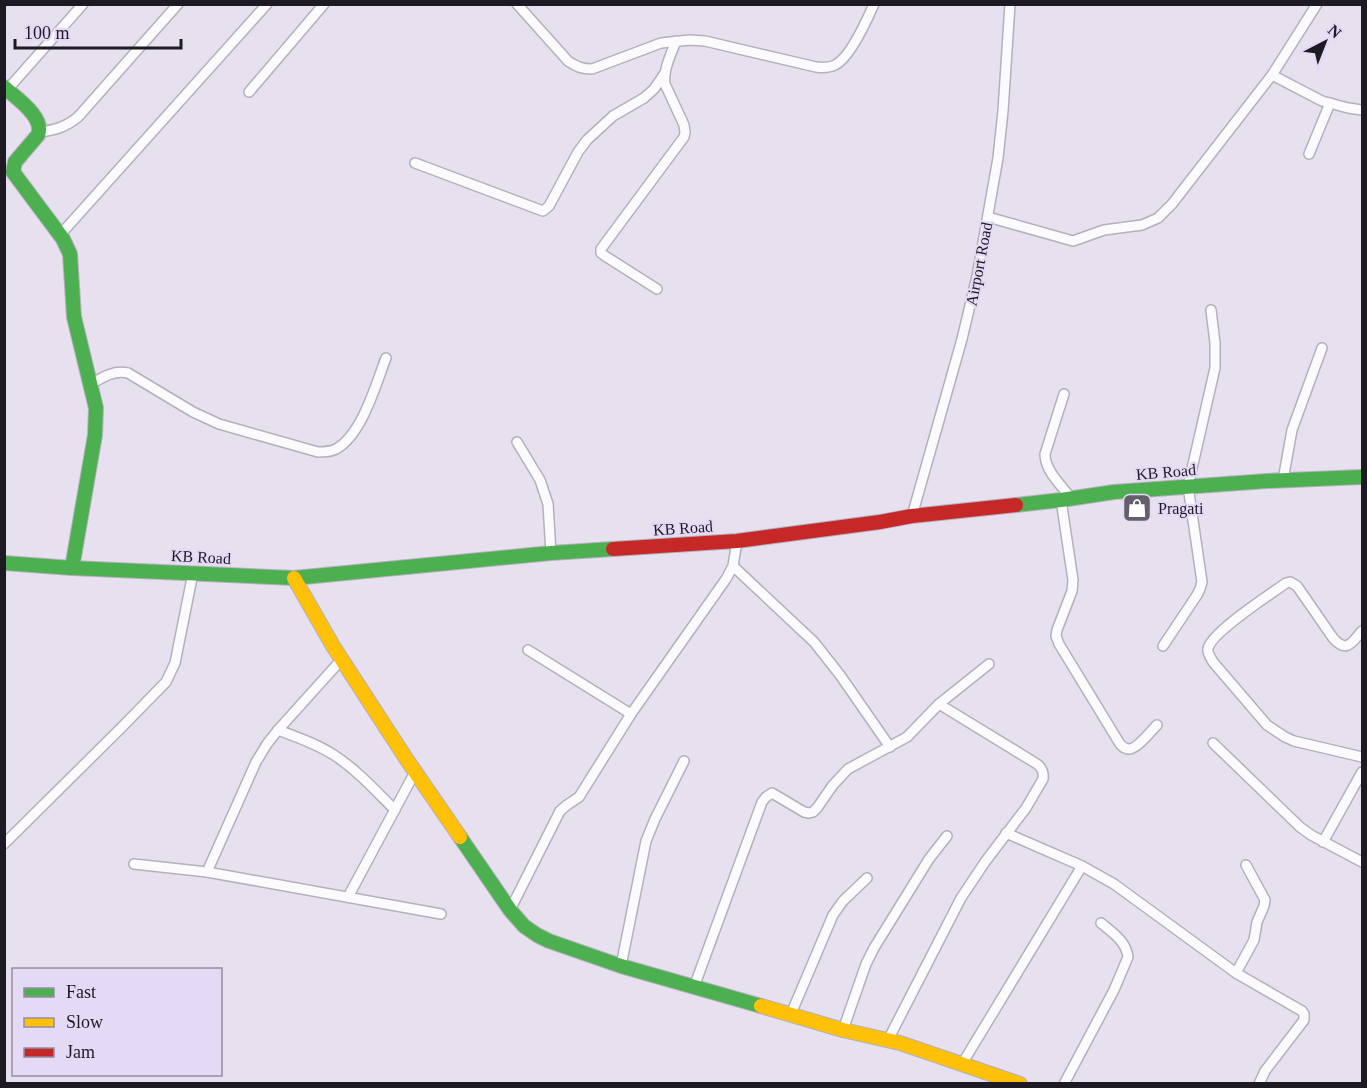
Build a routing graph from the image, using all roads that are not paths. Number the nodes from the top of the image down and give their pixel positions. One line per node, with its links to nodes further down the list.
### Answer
1 (83, 4): 12 (street)
2 (178, 4): 16 (street)
3 (267, 4): 20 (street)
4 (324, 4): 13 (street)
5 (517, 4): 9 (street)
6 (874, 4): 9 (street)
7 (1010, 4): 19 (street, Airport Road)
8 (1317, 4): 11 (street)
9 (676, 41): 10 (street)
10 (665, 73): 18 (street); 21 (street)
11 (1272, 75): 14 (street); 19 (street)
12 (6, 88): 16 (main road)
13 (249, 92)
14 (1330, 103): 15 (street); 17 (street)
15 (1362, 110)
16 (40, 132): 20 (main road)
17 (1309, 154)
18 (415, 163)
19 (988, 217): 32 (street, Airport Road)
20 (60, 235): 25 (main road)
21 (657, 289)
22 (1211, 310): 30 (street)
23 (1322, 348): 29 (street)
24 (386, 358): 25 (street)
25 (91, 384): 37 (main road)
26 (1064, 394): 31 (street)
27 (517, 442): 34 (street)
28 (1362, 477): 29 (main road, KB Road)
29 (1283, 480): 30 (main road, KB Road)
30 (1188, 486): 31 (main road, KB Road); 41 (street)
31 (1066, 499): 32 (main road, KB Road); 47 (street)
32 (912, 516): 33 (main road, KB Road)
33 (737, 541): 34 (main road, KB Road); 36 (street)
34 (551, 553): 39 (main road, KB Road)
35 (4, 563): 37 (main road, KB Road)
36 (733, 566): 46 (street); 50 (street)
37 (72, 568): 38 (main road, KB Road)
38 (193, 573): 39 (main road, KB Road); 59 (street)
39 (294, 578): 43 (main road)
40 (1362, 631): 51 (street)
41 (1162, 646)
42 (528, 650): 46 (street)
43 (342, 659): 48 (street); 53 (main road)
44 (988, 664): 45 (street)
45 (939, 704): 50 (street); 56 (street)
46 (631, 714): 67 (street)
47 (1157, 725)
48 (278, 730): 55 (street); 64 (street)
49 (1213, 743): 58 (street)
50 (890, 747): 72 (street)
51 (1362, 757)
52 (684, 761): 70 (street)
53 (415, 772): 55 (street); 67 (main road)
54 (1362, 772): 58 (street)
55 (395, 810): 66 (street)
56 (1006, 833): 63 (street); 75 (street)
57 (947, 836): 74 (street)
58 (1323, 842): 60 (street)
59 (4, 844)
60 (1362, 862)
61 (134, 864): 64 (street)
62 (1246, 865): 71 (street)
63 (1082, 866): 71 (street); 76 (street)
64 (207, 872): 66 (street)
65 (867, 878): 73 (street)
66 (348, 897): 68 (street)
67 (510, 910): 70 (main road)
68 (441, 914)
69 (1101, 923): 78 (street)
70 (621, 966): 72 (main road)
71 (1236, 973): 79 (street)
72 (694, 987): 73 (main road)
73 (791, 1014): 74 (main road)
74 (843, 1030): 75 (main road)
75 (888, 1040): 76 (main road)
76 (962, 1064): 77 (main road)
77 (1020, 1083)
78 (1064, 1083)
79 (1259, 1083)

